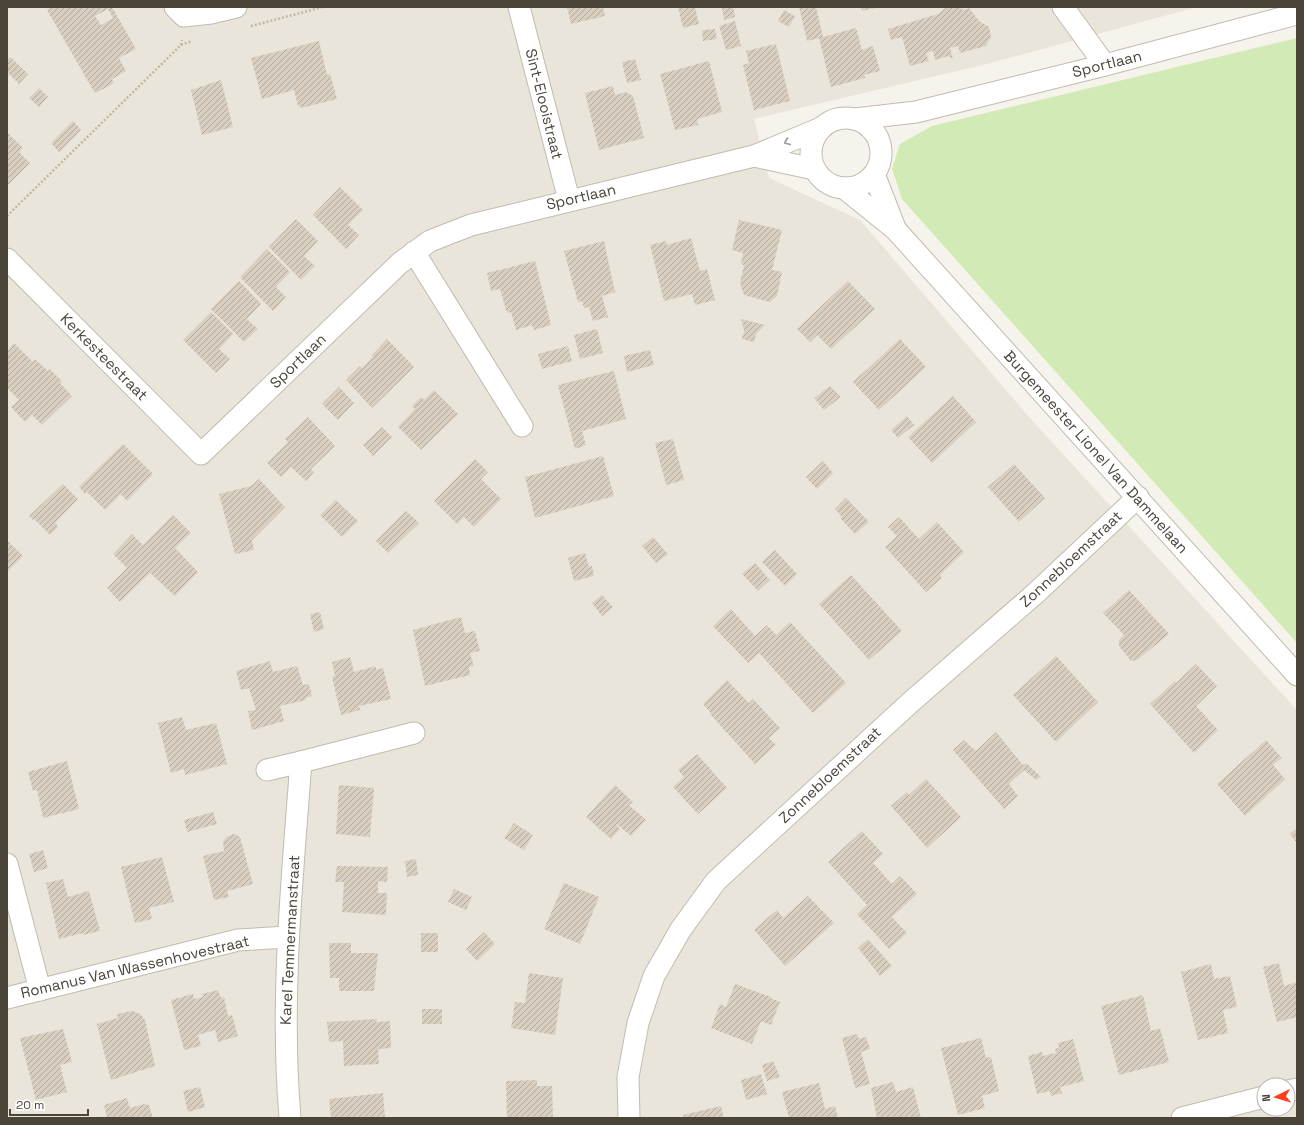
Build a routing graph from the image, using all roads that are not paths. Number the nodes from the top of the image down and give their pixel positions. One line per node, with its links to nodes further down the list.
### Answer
1 (236, 7): 4 (street)
2 (519, 7): 15 (street, Sint-Elooistraat)
3 (1063, 7): 6 (street)
4 (180, 12)
5 (1297, 14): 6 (street, Sportlaan)
6 (1105, 65): 7 (street, Sportlaan)
7 (916, 112): 8 (street, Sportlaan); 10 (street, Sportlaan)
8 (855, 118): 9 (street); 10 (street)
9 (821, 128): 11 (street, Sportlaan, one-way to 11); 12 (street)
10 (880, 141): 13 (street)
11 (754, 156): 12 (street, Sportlaan); 15 (street, Sportlaan)
12 (814, 169): 14 (street)
13 (874, 174): 14 (street); 16 (street, Burgemeester Lionel Van Dammelaan)
14 (844, 188): 16 (street, Burgemeester Lionel Van Dammelaan)
15 (569, 200): 17 (street, Sportlaan)
16 (895, 229): 21 (street, Burgemeester Lionel Van Dammelaan)
17 (414, 252): 19 (street); 20 (street, Sportlaan)
18 (7, 259): 20 (street, Kerkesteestraat)
19 (522, 426)
20 (201, 454)
21 (1138, 498): 22 (street, Burgemeester Lionel Van Dammelaan); 32 (street, Zonnebloemstraat)
22 (1297, 675)
23 (414, 733): 24 (street)
24 (301, 762): 25 (street); 27 (street, Karel Temmermanstraat)
25 (267, 770)
26 (7, 864): 28 (street)
27 (287, 937): 28 (street, Romanus Van Wassenhovestraat); 31 (street, Karel Temmermanstraat)
28 (40, 990): 29 (street, Romanus Van Wassenhovestraat)
29 (7, 998)
30 (1256, 1099): 33 (street)
31 (290, 1118)
32 (628, 1118)
33 (1182, 1118)

